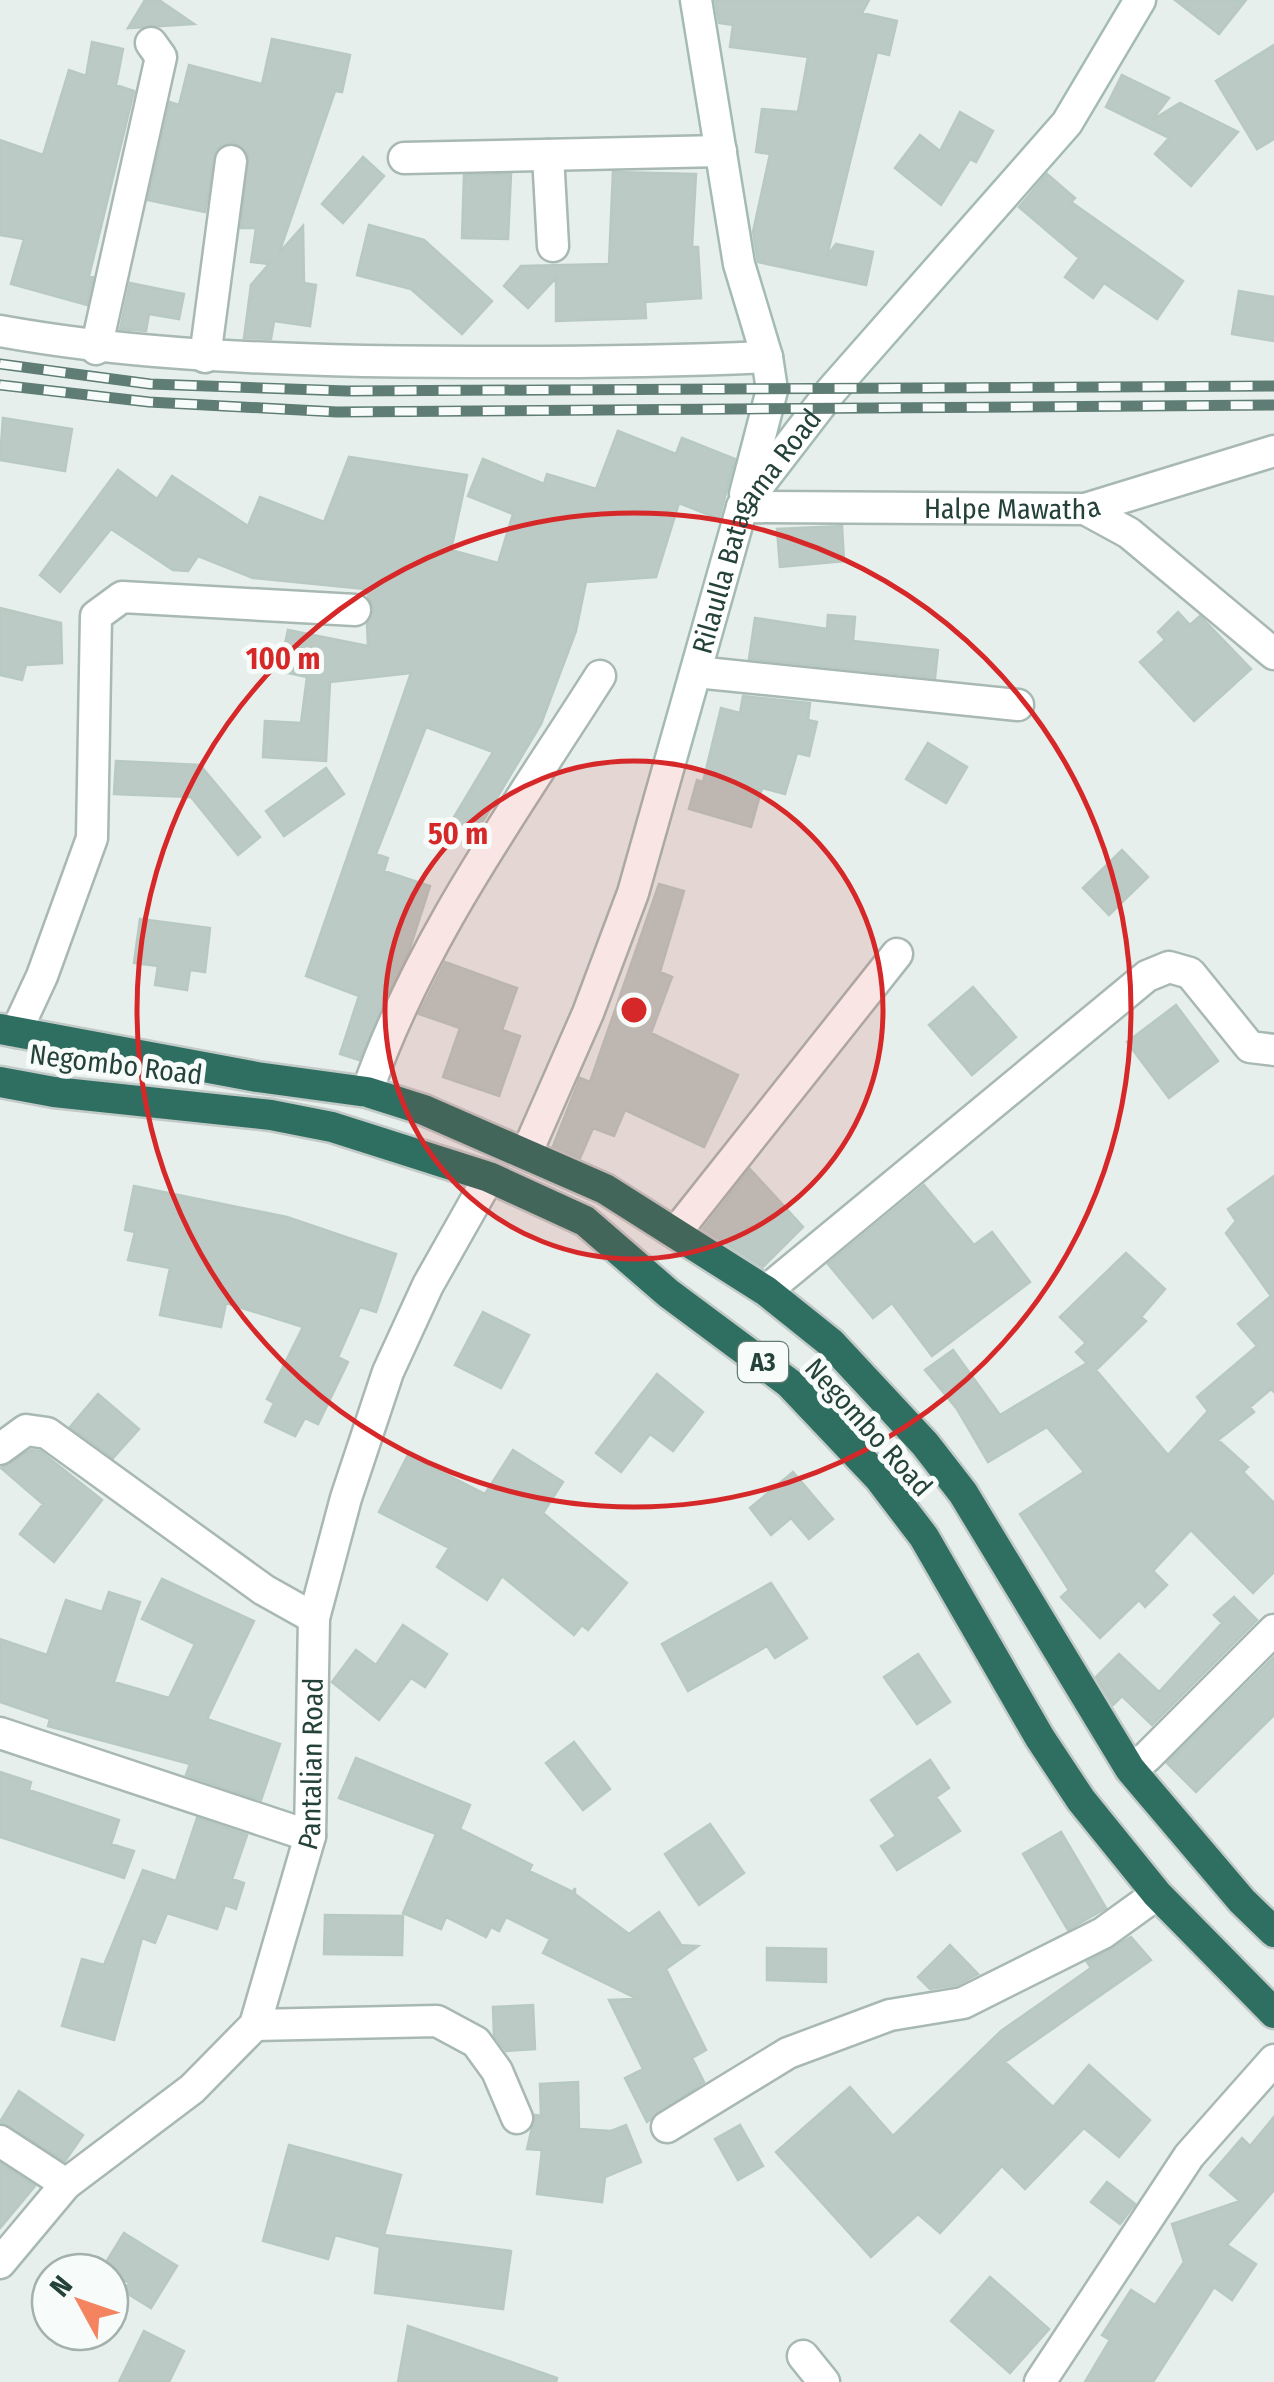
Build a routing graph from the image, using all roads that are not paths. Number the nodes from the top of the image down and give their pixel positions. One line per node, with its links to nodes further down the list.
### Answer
1 (696, 0): 4 (street)
2 (1140, 0): 14 (street, Rilaulla Batagama Road)
3 (150, 43): 10 (street)
4 (721, 151): 5 (street); 12 (street)
5 (548, 155): 6 (street); 8 (street)
6 (404, 158)
7 (231, 160): 11 (street)
8 (554, 246)
9 (0, 330): 10 (street)
10 (96, 349): 11 (street)
11 (205, 357): 12 (street)
12 (767, 357): 14 (street)
13 (1274, 451): 15 (street, Halpe Mawatha)
14 (742, 507): 15 (street, Halpe Mawatha); 18 (street, Rilaulla Batagama Road)
15 (1085, 509): 17 (street)
16 (354, 610): 22 (street)
17 (1274, 654)
18 (696, 672): 20 (street); 26 (street, Rilaulla Batagama Road)
19 (600, 676): 25 (street)
20 (1018, 706)
21 (897, 954): 28 (street)
22 (8, 1031): 25 (highway, Negombo Road / A3)
23 (1274, 1050): 29 (street)
24 (0, 1082): 27 (highway, Negombo Road / A3)
25 (367, 1092): 26 (highway, Negombo Road / A3)
26 (527, 1152): 28 (highway, Negombo Road / A3)
27 (489, 1177): 31 (street, Pantalian Road); 36 (highway, Negombo Road / A3)
28 (677, 1232): 29 (highway, Negombo Road / A3)
29 (766, 1291): 34 (highway, Negombo Road / A3)
30 (0, 1448): 31 (street)
31 (314, 1618): 35 (street, Pantalian Road)
32 (1274, 1630): 34 (street)
33 (0, 1732): 35 (street)
34 (1130, 1769): 37 (highway, Negombo Road / A3)
35 (310, 1836): 39 (street, Pantalian Road)
36 (1157, 1894): 38 (highway, Negombo Road / A3); 42 (street)
37 (1274, 1932)
38 (1274, 2013)
39 (256, 2025): 41 (street); 44 (street, Pantalian Road)
40 (1274, 2060): 48 (street)
41 (516, 2118)
42 (667, 2128)
43 (0, 2141): 44 (street)
44 (66, 2184): 45 (street, Pantalian Road)
45 (0, 2263)
46 (803, 2356): 47 (street)
47 (824, 2382)
48 (1040, 2382)

